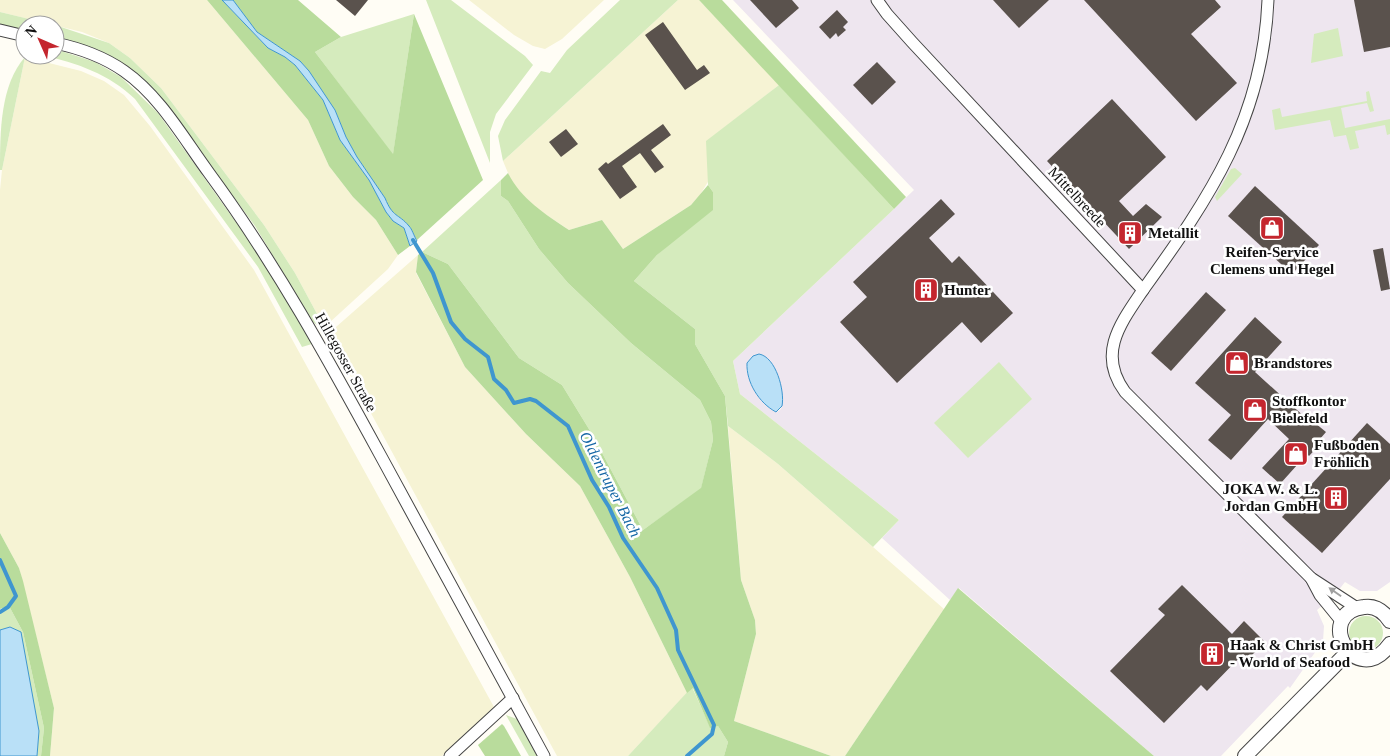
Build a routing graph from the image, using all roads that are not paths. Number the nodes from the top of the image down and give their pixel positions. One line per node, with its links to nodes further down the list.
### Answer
1 (877, 0): 6 (street, Mittelbreede)
2 (1268, 0): 6 (street)
3 (0, 30): 4 (street)
4 (15, 34)
5 (65, 46): 13 (street, Hillegosser Straße)
6 (1143, 290): 7 (street)
7 (1311, 578): 8 (street, one-way to 7); 10 (street)
8 (1358, 608): 9 (street); 10 (street)
9 (1388, 614)
10 (1342, 622): 12 (street)
11 (1388, 651): 12 (street)
12 (1348, 652): 16 (street)
13 (513, 698): 14 (street); 15 (street, Hillegosser Straße)
14 (450, 756)
15 (544, 756)
16 (1245, 756)

